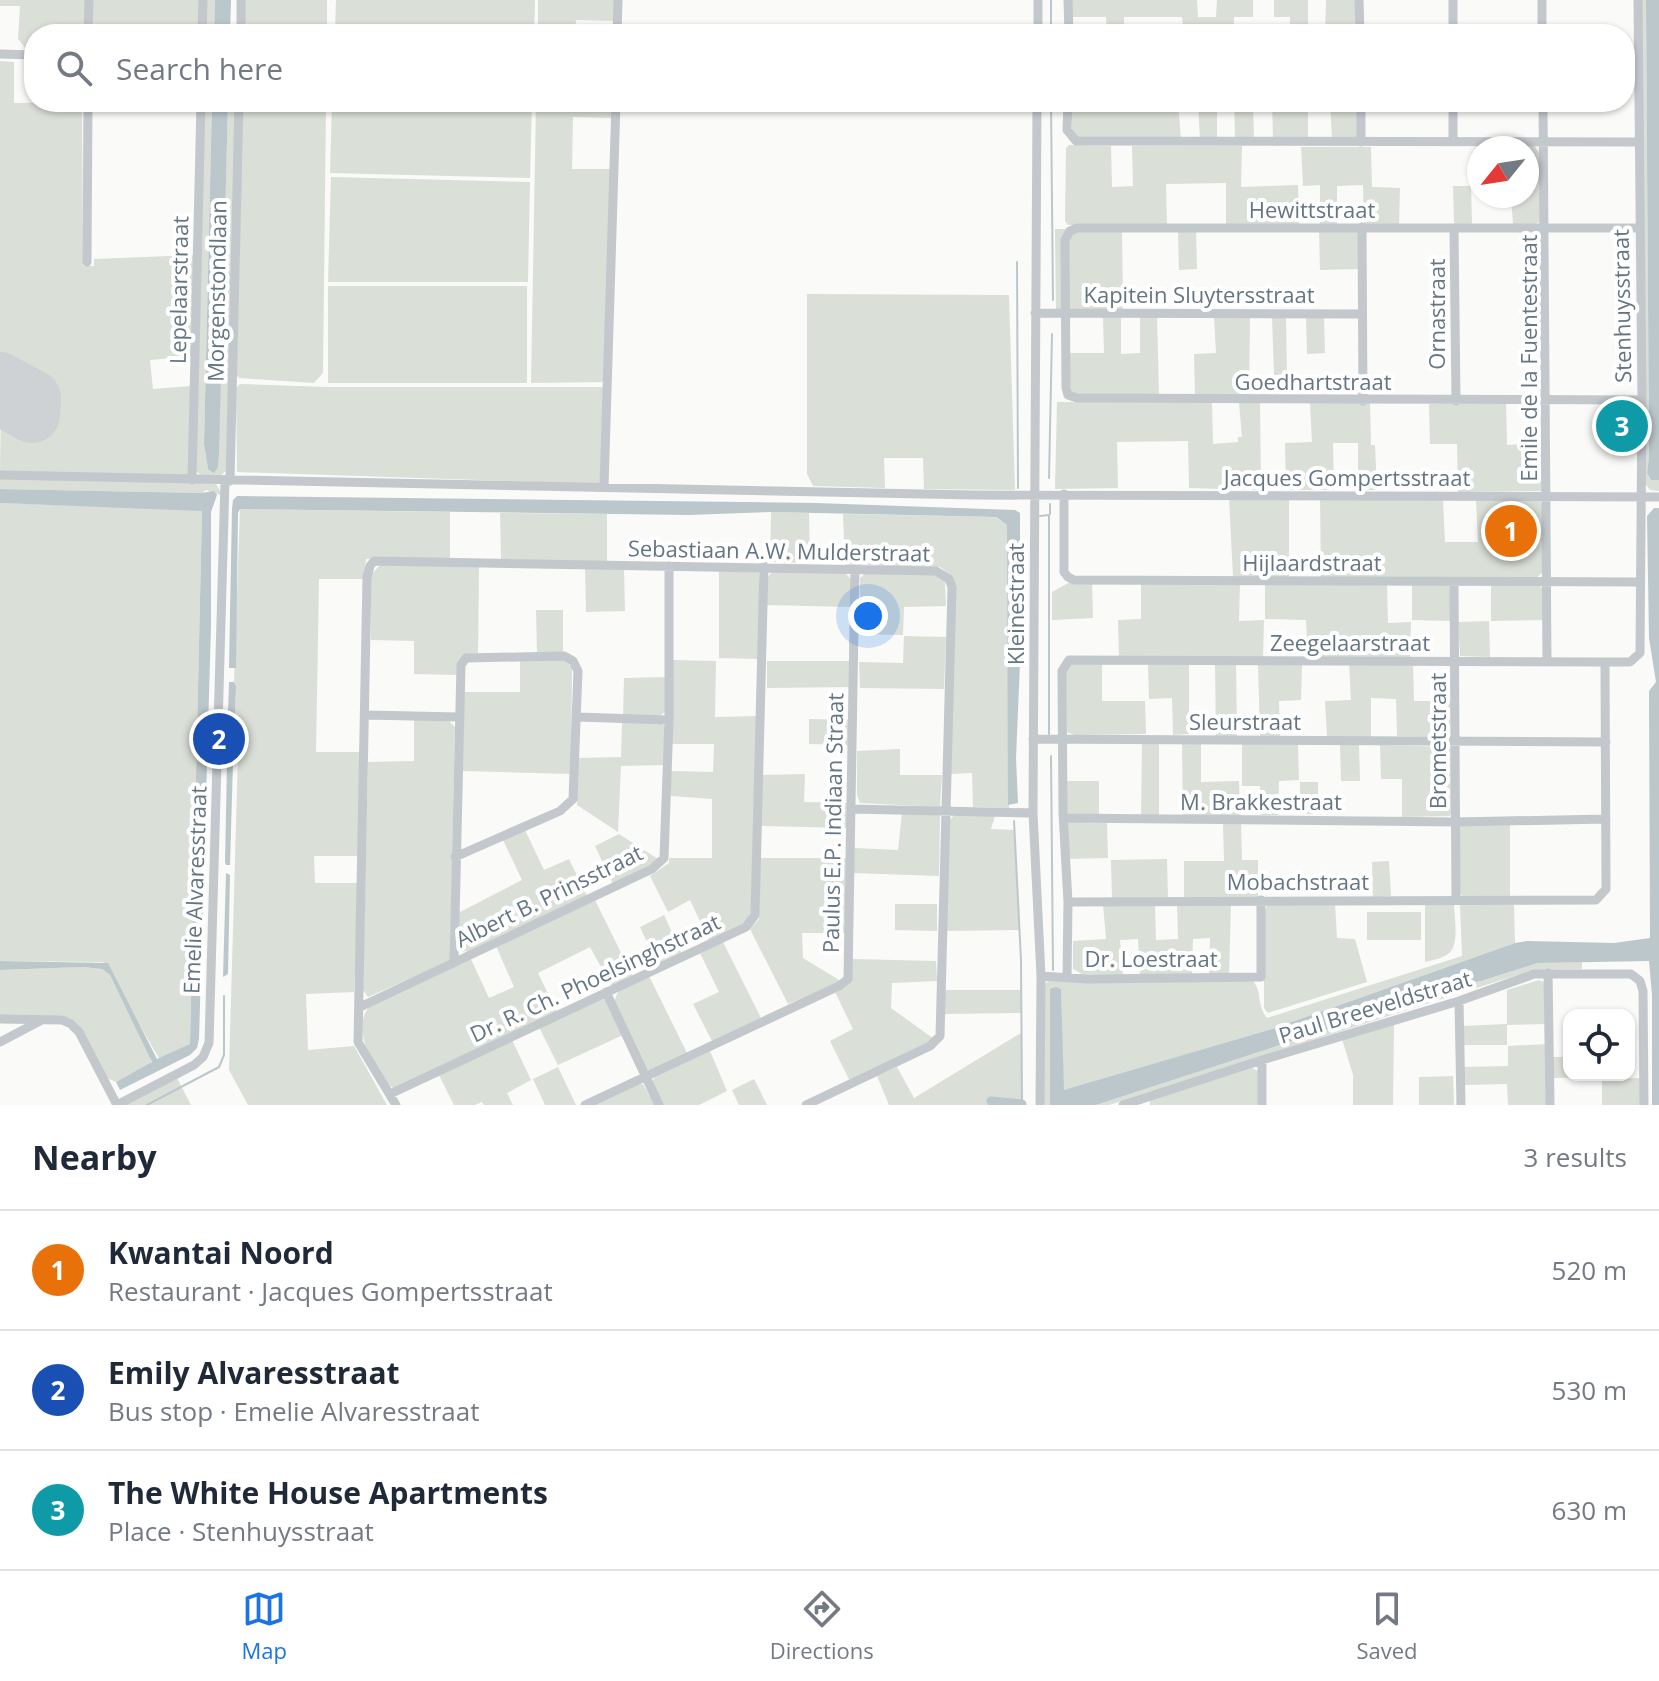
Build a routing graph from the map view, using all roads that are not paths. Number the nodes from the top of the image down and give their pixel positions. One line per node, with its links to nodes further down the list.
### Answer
1 (89, 0): 11 (street)
2 (203, 0): 12 (street)
3 (241, 0): 13 (street)
4 (618, 0): 14 (street)
5 (1038, 0): 15 (street)
6 (1068, 0): 16 (street)
7 (1359, 0): 17 (street)
8 (1453, 0): 18 (street)
9 (1542, 0): 19 (street)
10 (1638, 0): 34 (street, Stenhuysstraat)
11 (88, 24)
12 (202, 24)
13 (241, 24)
14 (617, 24)
15 (1038, 24)
16 (1069, 24)
17 (1360, 24)
18 (1453, 24)
19 (1542, 24)
20 (0, 54): 21 (street)
21 (24, 55)
22 (88, 112): 39 (street)
23 (201, 112): 48 (street, Lepelaarstraat)
24 (239, 112): 49 (street, Morgenstondlaan)
25 (616, 112): 50 (street)
26 (1037, 112): 41 (street, Kleinestraat)
27 (1068, 112): 33 (street)
28 (1361, 112): 33 (street)
29 (1453, 112): 31 (street)
30 (1543, 112): 32 (street, Emile de la Fuentestraat)
31 (1453, 141): 32 (street); 33 (street)
32 (1543, 141): 34 (street); 37 (street, Emile de la Fuentestraat)
33 (1361, 142)
34 (1638, 142): 38 (street, Stenhuysstraat)
35 (1362, 227): 36 (street, Hewittstraat); 40 (street, Hewittstraat); 42 (street)
36 (1454, 228): 37 (street, Hewittstraat); 46 (street, Ornastraat)
37 (1546, 228): 38 (street, Hewittstraat); 43 (street, Emile de la Fuentestraat)
38 (1638, 228): 44 (street, Stenhuysstraat)
39 (87, 262)
40 (1066, 312): 41 (street, Kapitein Sluytersstraat); 42 (street, Kapitein Sluytersstraat); 45 (street, Goedhartstraat)
41 (1035, 313): 52 (street, Kleinestraat)
42 (1362, 314): 45 (street)
43 (1547, 400): 44 (street, Goedhartstraat); 46 (street, Goedhartstraat); 53 (street, Emile de la Fuentestraat)
44 (1642, 400): 54 (street, Stenhuysstraat)
45 (1363, 401): 46 (street, Goedhartstraat)
46 (1456, 401)
47 (0, 475): 48 (street, Jacques Gompertsstraat)
48 (192, 480): 49 (street, Jacques Gompertsstraat)
49 (227, 481): 50 (street, Jacques Gompertsstraat); 97 (street, Emelie Alvaresstraat)
50 (604, 487): 52 (street, Jacques Gompertsstraat)
51 (1064, 494): 52 (street, Jacques Gompertsstraat); 53 (street, Jacques Gompertsstraat); 59 (street, Hijlaardstraat)
52 (1034, 495): 70 (street, Kleinestraat)
53 (1548, 497): 54 (street, Jacques Gompertsstraat); 60 (street, Emile de la Fuentestraat)
54 (1641, 497): 55 (street, Jacques Gompertsstraat); 61 (street, Stenhuysstraat)
55 (1659, 497)
56 (669, 566): 57 (street, Sebastiaan A.W. Mulderstraat); 66 (street, Sebastiaan A.W. Mulderstraat); 69 (street, Albert B. Prinsstraat)
57 (764, 566): 58 (street, Sebastiaan A.W. Mulderstraat); 88 (street, Dr. R. Ch. Phoelsinghstraat)
58 (855, 568): 74 (street, Paulus E.P. Indiaan Straat); 75 (street, Sebastiaan A.W. Mulderstraat)
59 (1454, 582): 60 (street, Hijlaardstraat); 63 (street, Brometstraat)
60 (1548, 582): 61 (street, Hijlaardstraat); 64 (street, Emile de la Fuentestraat)
61 (1640, 582): 62 (street, Stenhuysstraat)
62 (1636, 659): 65 (street, Zeegelaarstraat)
63 (1456, 661): 64 (street, Zeegelaarstraat); 71 (street, Zeegelaarstraat); 72 (street, Brometstraat)
64 (1547, 662): 65 (street, Zeegelaarstraat)
65 (1605, 662): 73 (street)
66 (366, 715): 67 (street); 90 (street)
67 (459, 717): 68 (street); 80 (street)
68 (577, 717): 69 (street); 80 (street)
69 (669, 720): 84 (street, Albert B. Prinsstraat)
70 (1033, 739): 71 (street, Sleurstraat); 76 (street, Kleinestraat)
71 (1063, 739): 72 (street, Sleurstraat); 77 (street)
72 (1455, 741): 73 (street, Sleurstraat); 79 (street, Brometstraat)
73 (1606, 742): 78 (street)
74 (852, 809): 75 (street); 95 (street, Paulus E.P. Indiaan Straat)
75 (944, 811): 76 (street); 101 (street, Sebastiaan A.W. Mulderstraat)
76 (1033, 813): 86 (street, Kleinestraat)
77 (1065, 818): 79 (street, M. Brakkestraat); 83 (street)
78 (1606, 819): 79 (street, M. Brakkestraat); 81 (street, Mobachstraat)
79 (1457, 822): 81 (street, Brometstraat)
80 (455, 857): 84 (street)
81 (1456, 899): 82 (street, Mobachstraat)
82 (1261, 900): 83 (street, Mobachstraat); 87 (street, Dr. Loestraat)
83 (1068, 902): 87 (street)
84 (454, 962): 90 (street, Albert B. Prinsstraat)
85 (1548, 973): 89 (street, Paul Breeveldstraat); 106 (street); 107 (street, Paul Breeveldstraat)
86 (1041, 976): 87 (street, Dr. Loestraat); 102 (street, Kleinestraat)
87 (1067, 977)
88 (606, 992): 95 (street); 96 (street, Dr. R. Ch. Phoelsinghstraat)
89 (1459, 1001): 94 (street, Paul Breeveldstraat); 105 (street)
90 (360, 1007): 96 (street)
91 (0, 1019): 92 (street)
92 (43, 1019): 93 (street); 97 (street)
93 (0, 1042)
94 (1262, 1060): 103 (street, Paul Breeveldstraat); 104 (street)
95 (645, 1076): 99 (street, Paulus E.P. Indiaan Straat); 100 (street)
96 (390, 1094): 98 (street)
97 (117, 1105)
98 (396, 1105)
99 (585, 1105)
100 (659, 1105)
101 (806, 1105)
102 (1040, 1105)
103 (1123, 1105)
104 (1262, 1105)
105 (1461, 1105)
106 (1550, 1105)
107 (1644, 1105)

